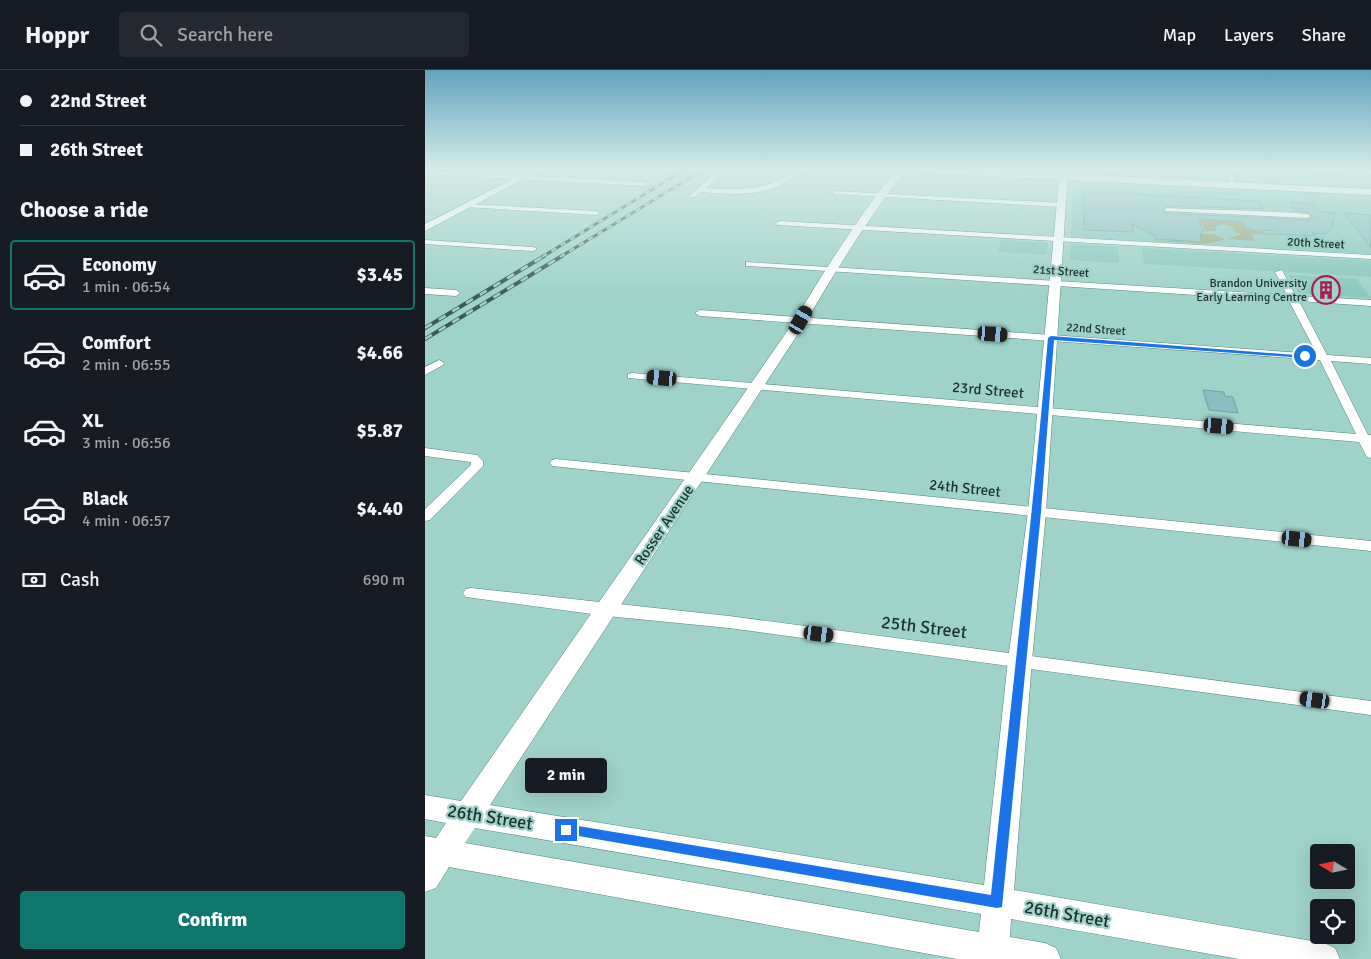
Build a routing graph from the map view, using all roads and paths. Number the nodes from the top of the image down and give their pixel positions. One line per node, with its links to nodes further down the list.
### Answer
1 (457, 211): 9 (street)
2 (568, 211): 6 (street)
3 (870, 211): 10 (street, Rosser Avenue)
4 (1061, 211): 11 (street)
5 (1197, 211): 7 (street)
6 (596, 213)
7 (1307, 216)
8 (780, 223): 10 (street, 20th Street)
9 (425, 228)
10 (859, 228): 11 (street, 20th Street); 16 (street, Rosser Avenue)
11 (1059, 239): 14 (street, 20th Street); 18 (street)
12 (425, 242): 13 (street)
13 (533, 249)
14 (1371, 257)
15 (749, 264): 16 (street, 21st Street)
16 (831, 269): 18 (street, 21st Street); 24 (street, Rosser Avenue)
17 (1279, 272): 21 (street)
18 (1055, 283): 21 (street, 21st Street); 25 (street)
19 (425, 291): 20 (street)
20 (456, 293)
21 (1293, 298): 22 (street, 21st Street); 26 (street)
22 (1371, 303)
23 (700, 313): 24 (street, 22nd Street)
24 (801, 320): 25 (street, 22nd Street); 31 (street, Rosser Avenue)
25 (1051, 338): 26 (street, 22nd Street); 32 (street)
26 (1324, 358): 27 (street, 22nd Street); 33 (street)
27 (1371, 362)
28 (439, 363): 29 (street)
29 (425, 372)
30 (631, 376): 31 (street, 23rd Street)
31 (756, 387): 32 (street, 23rd Street); 37 (street, Rosser Avenue)
32 (1046, 411): 33 (street, 23rd Street); 38 (street)
33 (1367, 439): 35 (street)
34 (425, 452): 39 (street)
35 (1371, 454)
36 (556, 463): 37 (street, 24th Street)
37 (696, 477): 38 (street, 24th Street); 42 (street, Rosser Avenue)
38 (1037, 512): 40 (street, 24th Street); 43 (street)
39 (425, 517)
40 (1371, 546)
41 (471, 593): 42 (street, 25th Street)
42 (607, 610): 43 (street, 25th Street); 46 (street, Rosser Avenue)
43 (1020, 660): 44 (street, 25th Street); 49 (street)
44 (1371, 708)
45 (425, 807): 46 (street, 26th Street)
46 (468, 813): 47 (street, Rosser Avenue); 49 (street, 26th Street)
47 (434, 851): 48 (street, Rosser Avenue); 50 (street)
48 (425, 878)
49 (997, 902): 50 (street); 52 (street, 26th Street)
50 (992, 954): 51 (street)
51 (1045, 959)
52 (1324, 959)

